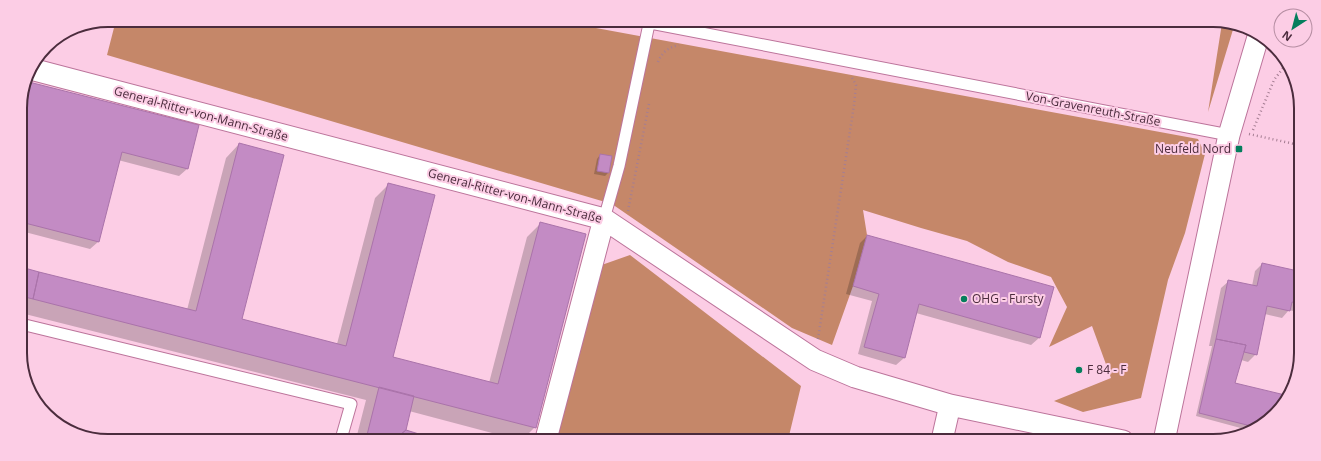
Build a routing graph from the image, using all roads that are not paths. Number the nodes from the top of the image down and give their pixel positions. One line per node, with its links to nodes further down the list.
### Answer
1 (644, 27): 6 (lane)
2 (671, 27): 5 (lane, Von-Gravenreuth-Straße)
3 (1257, 41): 5 (street)
4 (36, 71): 6 (street, General-Ritter-von-Mann-Straße)
5 (1229, 135): 13 (street)
6 (612, 224): 8 (street, General-Ritter-von-Mann-Straße); 10 (street)
7 (27, 325): 9 (lane)
8 (950, 405): 11 (street); 12 (street, General-Ritter-von-Mann-Straße)
9 (342, 434)
10 (548, 434)
11 (943, 434)
12 (1089, 434)
13 (1165, 434)

